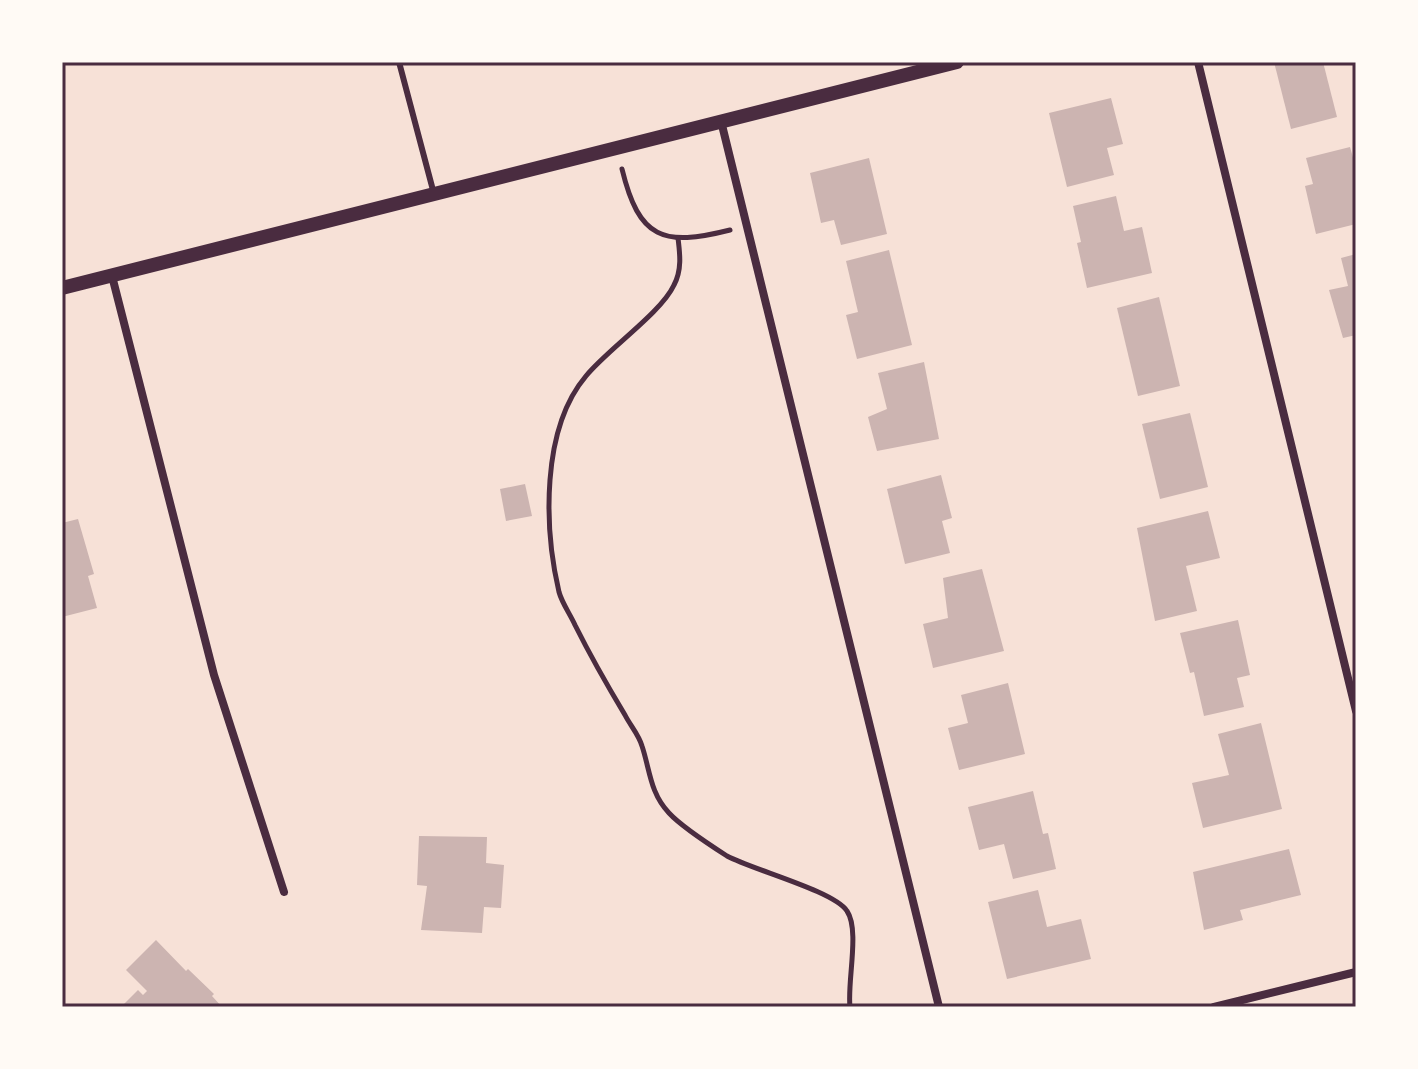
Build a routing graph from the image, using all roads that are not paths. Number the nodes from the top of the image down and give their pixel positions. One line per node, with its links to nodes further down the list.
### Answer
1 (399, 62): 5 (lane)
2 (957, 62): 4 (street)
3 (1198, 62): 8 (street)
4 (721, 121): 5 (street); 11 (street)
5 (434, 194): 6 (street)
6 (112, 276): 7 (street); 9 (street)
7 (62, 288)
8 (1356, 711)
9 (284, 892)
10 (1356, 972): 12 (street)
11 (939, 1007)
12 (1214, 1007)

